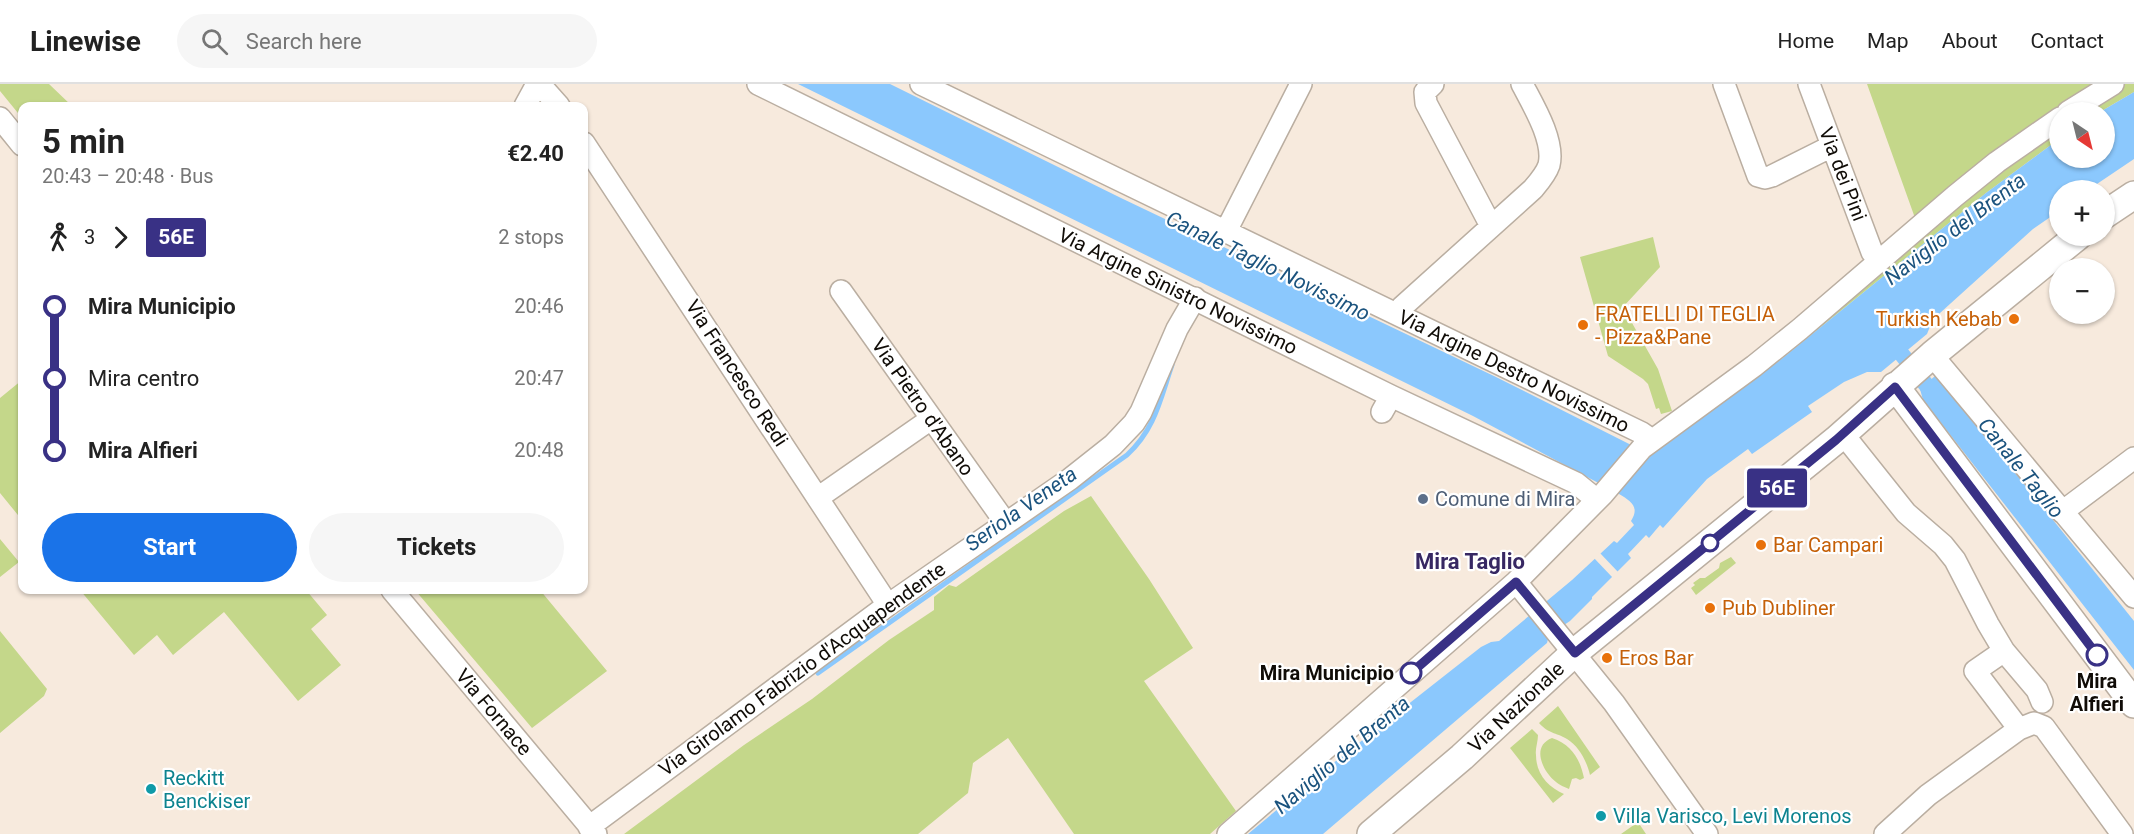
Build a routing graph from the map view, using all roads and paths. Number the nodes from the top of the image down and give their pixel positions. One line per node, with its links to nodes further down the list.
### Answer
1 (537, 84): 10 (street); 11 (street)
2 (758, 84): 25 (street, Via Argine Sinistro Novissimo)
3 (921, 84): 21 (street, Via Argine Destro Novissimo)
4 (1301, 84): 21 (street)
5 (1433, 84): 20 (street)
6 (1522, 84): 20 (street)
7 (1724, 84): 16 (street)
8 (1809, 84): 16 (street, Via dei Pini)
9 (2113, 84): 12 (street)
10 (527, 102)
11 (555, 102)
12 (2084, 102)
13 (0, 118): 15 (street)
14 (2049, 126): 23 (street)
15 (18, 140)
16 (1832, 146): 23 (street, Via dei Pini)
17 (588, 149): 34 (street, Via Francesco Redi)
18 (2134, 195): 19 (main road)
19 (2115, 208)
20 (1491, 226): 26 (street)
21 (1226, 231): 26 (street, Via Argine Destro Novissimo)
22 (2066, 246): 27 (main road, Via Nazionale)
23 (1879, 261): 31 (street)
24 (841, 291): 29 (street, Via Pietro d'Abano)
25 (1195, 298): 33 (street, Via Argine Sinistro Novissimo); 36 (street, Via Girolamo Fabrizio d'Acquapendente)
26 (1397, 314): 31 (street, Via Argine Destro Novissimo)
27 (1930, 357): 28 (main road, Via Nazionale); 35 (street)
28 (1899, 383): 30 (main road, Via Nazionale); 44 (main road)
29 (931, 419): 34 (street); 36 (street, Via Pietro d'Abano)
30 (1843, 434): 41 (main road, Via Nazionale); 42 (street)
31 (1647, 444): 33 (street)
32 (2134, 458): 35 (street)
33 (1602, 495): 37 (street)
34 (819, 497): 40 (street, Via Francesco Redi)
35 (2062, 512): 39 (street)
36 (1005, 522): 40 (street, Via Girolamo Fabrizio d'Acquapendente)
37 (1516, 582): 41 (street); 47 (street)
38 (395, 594): 46 (street, Via Fornace)
39 (2134, 597)
40 (888, 604): 46 (street, Via Girolamo Fabrizio d'Acquapendente)
41 (1566, 643): 48 (main road, Via Nazionale); 49 (street)
42 (2007, 656): 43 (street); 45 (street)
43 (2042, 702)
44 (2134, 704)
45 (2019, 729): 50 (street); 51 (street)
46 (593, 830)
47 (1228, 834)
48 (1371, 834)
49 (1707, 834)
50 (1886, 834)
51 (2122, 834)

